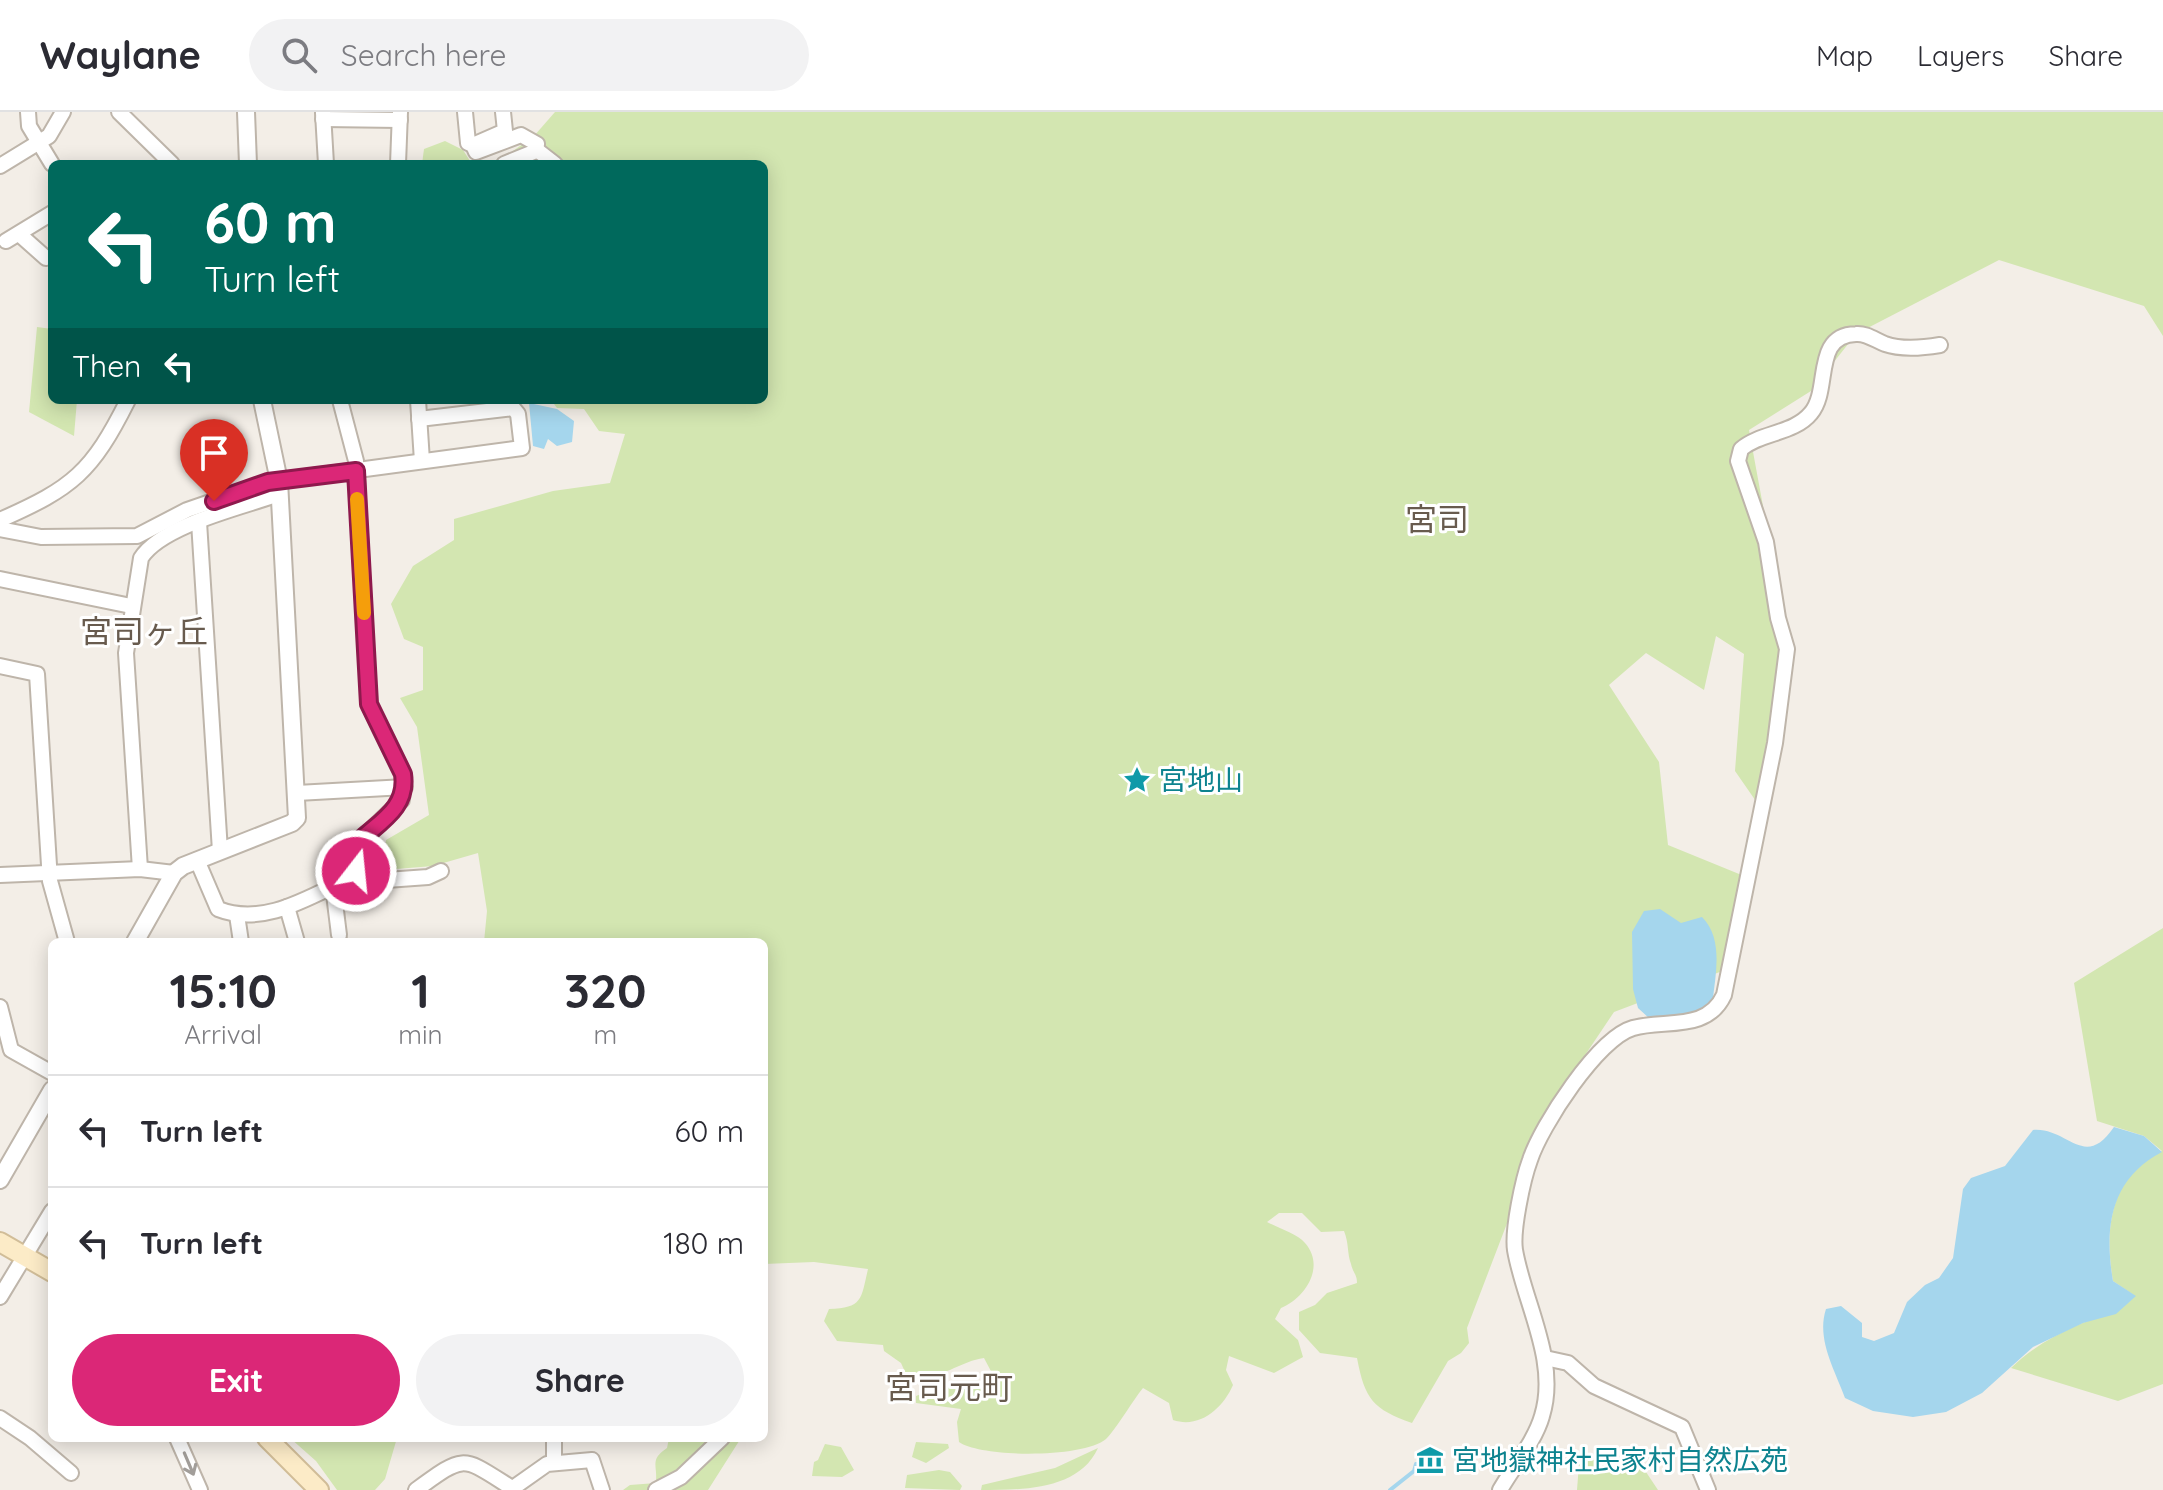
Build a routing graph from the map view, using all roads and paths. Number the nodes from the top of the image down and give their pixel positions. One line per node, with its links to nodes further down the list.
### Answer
1 (28, 112): 9 (street)
2 (63, 112): 9 (street)
3 (119, 112): 13 (street)
4 (246, 112): 14 (street)
5 (465, 112): 10 (street)
6 (503, 112): 10 (street)
7 (323, 116): 8 (street); 15 (street)
8 (400, 116): 16 (street)
9 (37, 143): 12 (street); 19 (street)
10 (473, 145): 11 (street)
11 (537, 150): 17 (street); 18 (street)
12 (49, 160)
13 (168, 160)
14 (248, 160)
15 (326, 160)
16 (398, 160)
17 (513, 160)
18 (550, 160)
19 (0, 166)
20 (48, 216): 21 (street)
21 (46, 258)
22 (1940, 345): 64 (street)
23 (126, 404): 31 (street)
24 (263, 404): 30 (street)
25 (341, 404): 29 (street)
26 (418, 404): 27 (street)
27 (419, 419): 28 (street); 28 (street)
28 (422, 461): 29 (street)
29 (356, 471): 30 (street); 37 (street)
30 (279, 488): 32 (street); 33 (street); 38 (street)
31 (0, 520)
32 (199, 522): 35 (street); 39 (street)
33 (0, 529)
34 (0, 579): 35 (street)
35 (131, 606): 41 (street)
36 (0, 666): 43 (street)
37 (405, 787): 38 (street); 46 (street)
38 (297, 793): 39 (street)
39 (220, 851): 40 (street)
40 (197, 860): 44 (street); 49 (street)
41 (140, 869): 43 (street); 44 (street)
42 (441, 871): 46 (street)
43 (49, 872): 45 (street); 51 (street)
44 (174, 873): 52 (street)
45 (0, 875)
46 (350, 878): 47 (street)
47 (333, 886): 48 (street); 50 (street)
48 (287, 907): 49 (street); 54 (street)
49 (237, 915): 53 (street)
50 (339, 935)
51 (66, 938)
52 (137, 938)
53 (240, 938)
54 (296, 938)
55 (0, 1007): 56 (street)
56 (48, 1071)
57 (48, 1097): 58 (street)
58 (0, 1180)
59 (48, 1217): 61 (street)
60 (0, 1242): 61 (main road)
61 (24, 1256): 62 (main road); 63 (street)
62 (48, 1270)
63 (0, 1297)
64 (1545, 1358): 78 (street); 79 (street)
65 (0, 1418): 71 (street)
66 (179, 1442): 73 (street, one-way to 73)
67 (271, 1442): 74 (main road)
68 (554, 1442): 70 (street)
69 (718, 1442): 77 (street)
70 (554, 1463): 72 (street); 76 (street)
71 (71, 1473)
72 (514, 1489): 75 (street)
73 (200, 1490)
74 (319, 1490)
75 (416, 1490)
76 (602, 1490)
77 (656, 1490)
78 (1500, 1490)
79 (1708, 1490)

